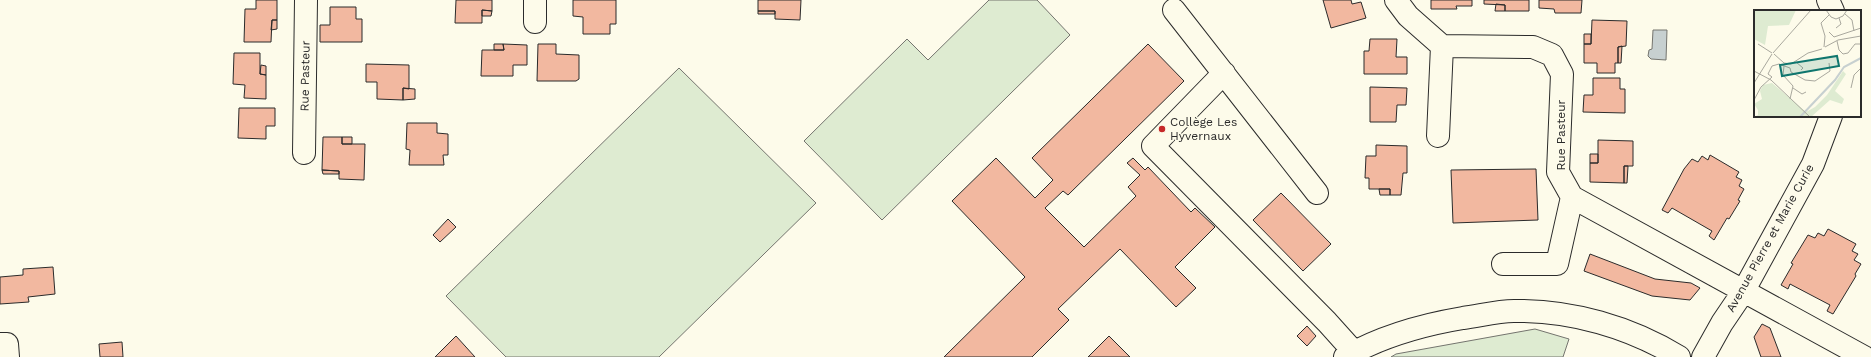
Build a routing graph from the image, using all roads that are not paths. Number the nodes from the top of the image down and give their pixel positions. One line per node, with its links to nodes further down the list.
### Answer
1 (306, 0): 12 (street, Rue Pasteur)
2 (536, 0): 7 (street)
3 (1396, 0): 8 (street)
4 (1828, 0): 6 (street)
5 (1174, 10): 9 (street)
6 (1833, 10)
7 (535, 22)
8 (1442, 46): 11 (street); 14 (street, Rue Pasteur)
9 (1224, 74): 13 (street); 18 (street)
10 (1831, 117): 16 (street, Avenue Pierre et Marie Curie)
11 (1438, 136)
12 (304, 153)
13 (1317, 193)
14 (1572, 197): 15 (street); 16 (street)
15 (1504, 264)
16 (1743, 292): 21 (street, Avenue Pierre et Marie Curie); 22 (street)
17 (0, 344): 19 (street)
18 (1350, 354): 20 (street)
19 (8, 357)
20 (1679, 357)
21 (1703, 357)
22 (1864, 357)

